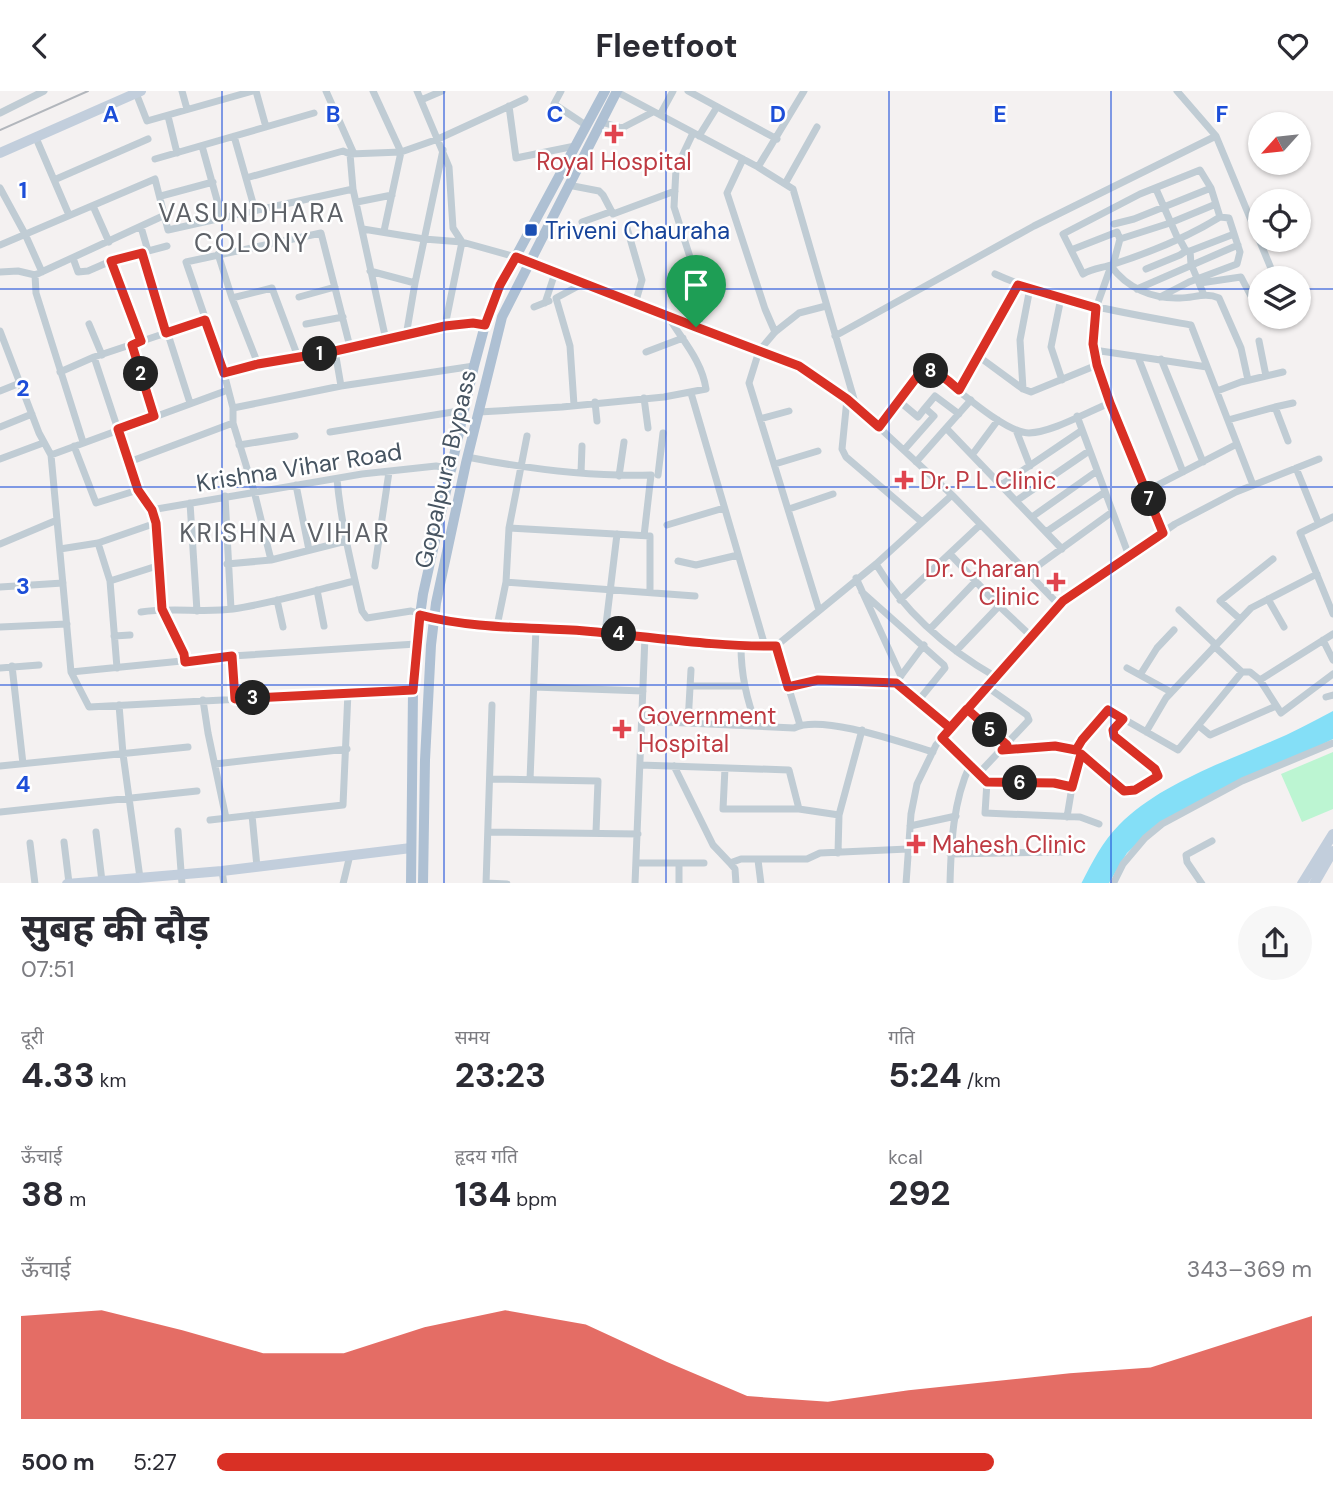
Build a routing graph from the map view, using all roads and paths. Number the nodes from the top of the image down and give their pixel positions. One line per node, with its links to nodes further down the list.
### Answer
1 (44, 91): 21 (street)
2 (182, 91): 20 (street)
3 (255, 91): 20 (street); 27 (street)
4 (326, 91): 42 (street)
5 (373, 91): 39 (street)
6 (417, 91): 17 (street)
7 (442, 91): 17 (street)
8 (561, 91): 26 (street)
9 (673, 91): 23 (street)
10 (688, 91): 19 (street)
11 (804, 91): 35 (street)
12 (1177, 91): 31 (street)
13 (139, 92): 24 (street); 32 (street)
14 (604, 92): 26 (main road, Gopalpura Bypass)
15 (622, 93): 23 (street); 25 (main road, Gopalpura Bypass)
16 (525, 99): 18 (street)
17 (421, 100): 34 (street)
18 (509, 106): 34 (street); 37 (street)
19 (717, 107): 29 (street); 35 (street)
20 (187, 110): 24 (street)
21 (0, 113)
22 (314, 113): 27 (street)
23 (657, 114): 25 (street); 29 (street)
24 (168, 116): 41 (street)
25 (601, 122): 50 (main road, Gopalpura Bypass)
26 (587, 126): 37 (main road, Gopalpura Bypass)
27 (266, 127): 30 (street)
28 (817, 127): 49 (street)
29 (696, 134): 44 (street); 55 (street)
30 (234, 135): 36 (street); 46 (street)
31 (1216, 136): 96 (street); 134 (street)
32 (36, 138): 40 (street); 47 (street)
33 (148, 139): 47 (street)
34 (438, 139): 38 (street); 39 (street)
35 (777, 139): 45 (street)
36 (202, 146): 41 (street); 48 (street)
37 (575, 146): 90 (main road, Gopalpura Bypass)
38 (443, 150): 79 (street); 82 (street)
39 (401, 152): 42 (street); 56 (street)
40 (0, 153)
41 (177, 153): 43 (street)
42 (352, 154): 46 (street); 54 (street)
43 (155, 159)
44 (743, 159): 45 (street); 131 (street)
45 (758, 167): 49 (street)
46 (246, 178): 64 (street)
47 (54, 180): 66 (street)
48 (213, 182): 57 (street); 69 (street)
49 (785, 184): 119 (street)
50 (568, 185): 65 (street); 93 (main road, Gopalpura Bypass)
51 (0, 188): 58 (street)
52 (1156, 188): 53 (street); 62 (street); 63 (street)
53 (1211, 188): 60 (street); 62 (street)
54 (354, 189): 59 (street); 64 (street)
55 (675, 191): 65 (street); 129 (street)
56 (392, 195): 59 (street); 75 (street)
57 (161, 196): 61 (street); 67 (street)
58 (3, 201): 77 (street)
59 (357, 202): 74 (street)
60 (1216, 204): 68 (street); 71 (street)
61 (93, 206): 66 (street); 81 (street)
62 (1163, 207): 71 (street); 76 (street)
63 (1110, 208): 76 (street); 86 (street)
64 (255, 210): 69 (street)
65 (610, 212): 70 (street)
66 (69, 215): 77 (street)
67 (165, 215): 69 (street); 72 (street)
68 (1220, 217): 78 (street); 80 (street)
69 (222, 218)
70 (582, 222)
71 (1170, 223): 76 (street); 80 (street)
72 (141, 227): 81 (street); 88 (street)
73 (627, 228): 118 (street)
74 (363, 229): 75 (street); 98 (street)
75 (384, 231): 79 (street)
76 (1116, 232): 86 (street); 95 (street)
77 (25, 234): 83 (street); 100 (street)
78 (1234, 234): 84 (street); 87 (street)
79 (424, 239): 82 (street); 104 (street)
80 (1179, 239): 87 (street); 95 (street)
81 (109, 242): 91 (street)
82 (462, 242): 90 (street); 128 (street)
83 (0, 245)
84 (1238, 245): 94 (street); 103 (street)
85 (167, 246): 88 (street)
86 (1071, 250): 95 (street)
87 (1188, 251): 94 (street); 97 (street)
88 (145, 252): 92 (street); 132 (street)
89 (218, 254): 107 (street); 114 (street); 124 (street)
90 (516, 257): 93 (street); 127 (main road, Gopalpura Bypass)
91 (73, 258): 92 (street); 100 (street)
92 (111, 261): 137 (street)
93 (528, 263): 101 (street); 184 (main road, Gopalpura Bypass)
94 (1191, 264): 103 (street); 109 (street)
95 (1112, 265): 109 (street); 121 (street)
96 (1270, 266)
97 (1146, 269)
98 (370, 271): 104 (street); 136 (street)
99 (0, 272): 100 (street)
100 (38, 273): 155 (street)
101 (555, 273): 105 (street); 117 (street)
102 (995, 274): 106 (street)
103 (1199, 280): 110 (street); 111 (street); 113 (street)
104 (415, 282): 133 (street)
105 (582, 284): 115 (street); 118 (street)
106 (1018, 285): 108 (street); 147 (street)
107 (335, 288): 112 (street); 122 (street)
108 (1030, 288): 116 (street); 163 (street)
109 (1137, 289): 113 (street)
110 (1248, 290)
111 (1204, 295): 113 (street); 160 (street)
112 (299, 297)
113 (1160, 297)
114 (232, 298): 148 (street); 151 (street)
115 (556, 298): 117 (street); 177 (street)
116 (1061, 298): 121 (street); 159 (street)
117 (545, 303): 120 (street)
118 (635, 304): 123 (street)
119 (826, 306): 131 (street); 134 (street)
120 (534, 307)
121 (1096, 308): 142 (street); 154 (street)
122 (342, 317): 126 (street); 141 (street)
123 (669, 318): 129 (street); 135 (street)
124 (205, 320): 132 (street); 157 (street)
125 (89, 324): 146 (street)
126 (306, 324)
127 (485, 325): 128 (street); 153 (main road, Gopalpura Bypass)
128 (445, 326): 133 (street)
129 (696, 327): 144 (street)
130 (0, 331): 139 (street)
131 (775, 332): 144 (street)
132 (166, 333): 137 (street); 173 (street)
133 (406, 336): 136 (street)
134 (835, 336): 178 (street)
135 (683, 338): 145 (street); 168 (street)
136 (386, 340): 141 (street)
137 (141, 341): 140 (street)
138 (1259, 341): 158 (street)
139 (2, 344): 161 (street)
140 (132, 345): 146 (street); 187 (street)
141 (351, 347): 143 (street)
142 (1094, 350): 149 (street); 152 (street)
143 (335, 351): 148 (street); 162 (street)
144 (759, 351): 170 (street); 189 (street)
145 (646, 352)
146 (98, 356): 155 (street); 198 (street)
147 (978, 356): 163 (street); 165 (street)
148 (298, 357): 151 (street)
149 (1138, 357): 150 (street); 231 (street)
150 (1161, 359): 154 (street); 222 (street)
151 (258, 364): 157 (street)
152 (1097, 365): 159 (street); 175 (street)
153 (474, 366): 162 (street); 182 (main road, Gopalpura Bypass)
154 (1207, 367): 167 (street)
155 (60, 372): 206 (street)
156 (1283, 372): 158 (street)
157 (224, 373): 164 (street)
158 (1266, 376): 160 (street)
159 (1062, 380): 163 (street)
160 (1248, 380): 167 (street)
161 (20, 383): 166 (street); 185 (street)
162 (341, 386): 180 (street)
163 (1023, 389)
164 (228, 390): 173 (street); 180 (street)
165 (959, 390): 171 (street); 172 (street)
166 (0, 391)
167 (1217, 391): 191 (street)
168 (691, 393): 169 (street); 248 (street)
169 (644, 398): 174 (street); 196 (street)
170 (847, 399): 178 (street); 255 (street)
171 (971, 400): 186 (street); 190 (street)
172 (899, 401): 181 (street); 195 (street)
173 (190, 403): 187 (street)
174 (595, 403): 177 (street); 192 (street)
175 (1110, 403): 188 (street); 241 (street)
176 (1293, 403): 179 (street)
177 (574, 405): 184 (street)
178 (856, 407): 195 (street)
179 (1275, 407): 191 (street); 205 (street)
180 (233, 408): 193 (street)
181 (925, 408): 186 (street); 213 (street)
182 (465, 410): 201 (street); 228 (main road, Gopalpura Bypass)
183 (789, 411): 189 (street)
184 (479, 412): 218 (main road, Gopalpura Bypass)
185 (32, 414): 194 (street); 208 (street)
186 (959, 414): 197 (street)
187 (154, 416): 198 (street)
188 (1077, 416): 199 (street); 200 (street)
189 (760, 419): 224 (street)
190 (998, 420): 199 (street); 217 (street)
191 (1228, 420): 209 (street)
192 (597, 421)
193 (233, 423): 210 (street); 223 (street)
194 (0, 427)
195 (879, 427): 213 (street)
196 (648, 428)
197 (946, 428): 217 (street); 221 (street)
198 (118, 429): 206 (street); 223 (street)
199 (1016, 430): 225 (street)
200 (1081, 431): 215 (street); 225 (street)
201 (330, 432)
202 (663, 433): 233 (street)
203 (295, 436): 210 (street)
204 (527, 436): 226 (street)
205 (1288, 441)
206 (83, 442): 211 (street)
207 (624, 442): 234 (street)
208 (43, 443): 216 (street); 219 (street)
209 (1237, 444): 222 (street); 238 (street)
210 (239, 445): 240 (street)
211 (74, 446): 216 (street); 239 (street)
212 (582, 446): 232 (street)
213 (904, 450): 221 (street)
214 (818, 451): 224 (street)
215 (1089, 451): 229 (street); 246 (street)
216 (51, 454): 254 (street)
217 (972, 455): 237 (street)
218 (467, 457): 226 (street); 308 (main road, Gopalpura Bypass)
219 (0, 459)
220 (1320, 459): 227 (street)
221 (916, 462): 244 (street)
222 (1203, 462): 231 (street)
223 (129, 463): 239 (street)
224 (775, 464): 249 (street)
225 (1030, 466): 237 (street)
226 (522, 468): 232 (street); 260 (street)
227 (1296, 468): 238 (street); 256 (street)
228 (453, 469): 230 (street, Krishna Vihar Road); 307 (main road, Gopalpura Bypass)
229 (1097, 471): 242 (street); 252 (street)
230 (389, 472): 235 (street, Krishna Vihar Road); 280 (street)
231 (1183, 472): 241 (street)
232 (581, 473): 234 (street)
233 (658, 475): 234 (street); 264 (street)
234 (619, 476)
235 (337, 479): 236 (street, Krishna Vihar Road); 265 (street)
236 (296, 485): 240 (street, Krishna Vihar Road); 270 (street)
237 (1001, 485): 246 (street)
238 (1253, 485): 262 (street)
239 (138, 490): 250 (street)
240 (254, 491): 245 (street, Krishna Vihar Road); 275 (street)
241 (1146, 491): 262 (street)
242 (1105, 492): 251 (street); 261 (street)
243 (833, 494): 249 (street)
244 (952, 495): 255 (street); 259 (street)
245 (225, 496): 247 (street, Krishna Vihar Road); 277 (street)
246 (1016, 501): 252 (street)
247 (190, 503): 250 (street, Krishna Vihar Road); 304 (street)
248 (724, 508): 258 (street); 272 (street)
249 (789, 509): 302 (street)
250 (152, 510): 257 (street)
251 (1112, 512): 269 (street); 273 (street)
252 (1031, 517): 261 (street)
253 (1333, 517): 256 (street)
254 (57, 520): 267 (street); 268 (street)
255 (922, 522): 278 (street)
256 (1318, 522): 282 (street)
257 (156, 523): 266 (street); 279 (street)
258 (667, 524)
259 (980, 525): 271 (street); 281 (street)
260 (509, 528): 263 (street); 287 (street)
261 (1046, 532): 269 (street)
262 (1163, 533): 273 (street)
263 (617, 534): 264 (street); 290 (street)
264 (644, 536): 293 (street)
265 (346, 541): 270 (street); 285 (street)
266 (98, 543): 268 (street); 284 (street)
267 (0, 544)
268 (60, 549): 288 (street)
269 (1062, 549): 281 (street)
270 (309, 551): 275 (street)
271 (950, 554): 286 (street); 297 (street)
272 (738, 555): 276 (street); 330 (street)
273 (1129, 556): 298 (street)
274 (1273, 559): 309 (street)
275 (271, 560): 277 (street)
276 (678, 561)
277 (227, 564): 301 (street)
278 (876, 564): 283 (street); 297 (street)
279 (160, 565): 284 (street); 300 (street)
280 (375, 566)
281 (1028, 573): 298 (street)
282 (1317, 574): 295 (street); 306 (street)
283 (859, 577): 292 (street); 302 (street)
284 (110, 581): 322 (street)
285 (355, 581): 291 (street); 307 (street)
286 (976, 581): 299 (street); 317 (street)
287 (506, 582): 290 (street); 312 (street)
288 (63, 583): 289 (street); 310 (street)
289 (0, 587)
290 (611, 588): 293 (street); 319 (street)
291 (317, 590): 296 (street); 311 (street)
292 (862, 591): 327 (street); 347 (street)
293 (650, 592): 294 (street)
294 (695, 596)
295 (1268, 599): 309 (street); 315 (street)
296 (276, 600): 301 (street); 314 (street)
297 (900, 600): 317 (street)
298 (1059, 605): 324 (street)
299 (999, 606): 324 (street); 332 (street)
300 (162, 609): 304 (street); 305 (street); 335 (street)
301 (231, 609): 304 (street)
302 (819, 610): 331 (street)
303 (1179, 610): 328 (street)
304 (197, 611)
305 (141, 612)
306 (1333, 614)
307 (420, 615): 308 (street); 326 (main road, Gopalpura Bypass)
308 (434, 619): 312 (street); 438 (main road, Gopalpura Bypass)
309 (1240, 619): 328 (street)
310 (67, 624): 313 (street); 342 (street)
311 (324, 626)
312 (496, 626): 316 (street)
313 (0, 627)
314 (283, 627)
315 (1284, 627)
316 (536, 628): 319 (street); 351 (street)
317 (930, 629): 332 (street)
318 (1174, 630): 345 (street)
319 (605, 633): 323 (street)
320 (1333, 634): 325 (street)
321 (130, 635): 322 (street)
322 (114, 636): 339 (street)
323 (645, 636): 329 (street); 355 (street)
324 (1031, 636): 346 (street)
325 (1323, 640): 334 (street); 348 (street)
326 (416, 644): 333 (street); 354 (main road, Gopalpura Bypass)
327 (924, 645): 347 (street); 360 (street)
328 (1214, 645): 343 (street); 357 (street)
329 (741, 646): 330 (street); 350 (street)
330 (765, 646): 331 (street)
331 (776, 646): 352 (street)
332 (956, 651): 346 (street)
333 (232, 656): 335 (street); 358 (street)
334 (1333, 660)
335 (185, 662): 339 (street)
336 (39, 665): 337 (street)
337 (12, 666): 338 (street); 382 (street)
338 (0, 668)
339 (117, 668): 342 (street)
340 (1127, 668): 345 (street)
341 (691, 670): 349 (street)
342 (71, 671): 361 (street)
343 (1242, 672): 348 (street); 370 (street)
344 (1333, 674): 363 (street)
345 (1140, 675): 357 (street)
346 (996, 677): 353 (street)
347 (898, 680): 352 (street); 360 (street)
348 (1259, 680): 363 (street)
349 (690, 686): 350 (street); 367 (street)
350 (744, 686): 369 (street)
351 (534, 687): 355 (street); 391 (street)
352 (788, 687): 368 (street)
353 (987, 687): 364 (street); 377 (street)
354 (413, 690): 356 (street); 415 (main road, Gopalpura Bypass)
355 (643, 691): 366 (street)
356 (348, 692): 358 (street); 378 (street)
357 (1171, 692): 373 (street)
358 (235, 699): 359 (street)
359 (203, 700): 361 (street); 383 (street)
360 (918, 701): 371 (street)
361 (119, 705): 381 (street)
362 (492, 705): 390 (street)
363 (1276, 706): 370 (street)
364 (967, 709): 371 (street); 377 (street)
365 (1123, 719): 373 (street); 380 (street); 380 (street)
366 (642, 721): 367 (street); 384 (street)
367 (688, 723): 369 (street)
368 (800, 725): 369 (street); 372 (street)
369 (757, 726)
370 (1199, 726): 373 (street)
371 (950, 728): 374 (street)
372 (863, 730): 379 (street); 399 (street)
373 (1146, 732)
374 (942, 738): 379 (street); 385 (street)
375 (1333, 743): 446 (street)
376 (188, 747): 381 (street)
377 (1004, 747): 380 (street); 389 (street)
378 (347, 749): 383 (street); 398 (street)
379 (933, 752): 405 (street)
380 (1079, 752): 393 (street)
381 (123, 754): 382 (street); 395 (street)
382 (23, 764): 386 (street)
383 (215, 764): 402 (street)
384 (640, 765): 387 (street); 410 (street)
385 (970, 765): 389 (street); 400 (street)
386 (0, 766)
387 (674, 766): 388 (street); 425 (street)
388 (725, 768): 396 (street); 396 (street)
389 (979, 773): 392 (street)
390 (490, 779): 391 (street); 408 (street)
391 (530, 780): 409 (street)
392 (987, 782): 393 (street); 401 (street)
393 (1072, 787): 401 (street)
394 (197, 791): 395 (street)
395 (130, 798): 397 (street); 429 (street)
396 (799, 809): 399 (street)
397 (0, 812)
398 (252, 815): 402 (street); 427 (street)
399 (839, 815): 419 (street)
400 (956, 816): 405 (street); 420 (street)
401 (1067, 817): 404 (street)
402 (226, 818): 403 (street)
403 (210, 820)
404 (1099, 824)
405 (910, 826): 416 (street)
406 (178, 831): 430 (street)
407 (96, 832): 431 (street)
408 (489, 832): 409 (street); 439 (street)
409 (596, 832): 410 (street)
410 (638, 834): 423 (street)
411 (1333, 834): 448 (street)
412 (1212, 841): 447 (street)
413 (64, 842): 433 (street)
414 (30, 843): 432 (street)
415 (411, 848): 421 (street); 437 (main road, Gopalpura Bypass)
416 (908, 849): 419 (street); 444 (street)
417 (1333, 851): 449 (street)
418 (1063, 852): 420 (street)
419 (838, 853): 422 (street)
420 (950, 853): 445 (street)
421 (350, 855): 427 (street); 436 (street)
422 (758, 860): 425 (street); 443 (street)
423 (636, 863): 426 (street); 440 (street)
424 (705, 863): 426 (street)
425 (730, 863): 442 (street)
426 (679, 864): 441 (street)
427 (257, 867): 428 (street)
428 (222, 871): 430 (street); 435 (street)
429 (140, 878): 430 (street); 431 (street)
430 (181, 879)
431 (102, 881): 434 (street)
432 (35, 883)
433 (68, 883): 434 (street)
434 (82, 883)
435 (224, 883)
436 (343, 883)
437 (411, 883)
438 (423, 883)
439 (486, 883)
440 (635, 883)
441 (679, 883)
442 (736, 883)
443 (761, 883)
444 (906, 883)
445 (950, 883)
446 (1114, 883)
447 (1201, 883)
448 (1303, 883)
449 (1315, 883)

